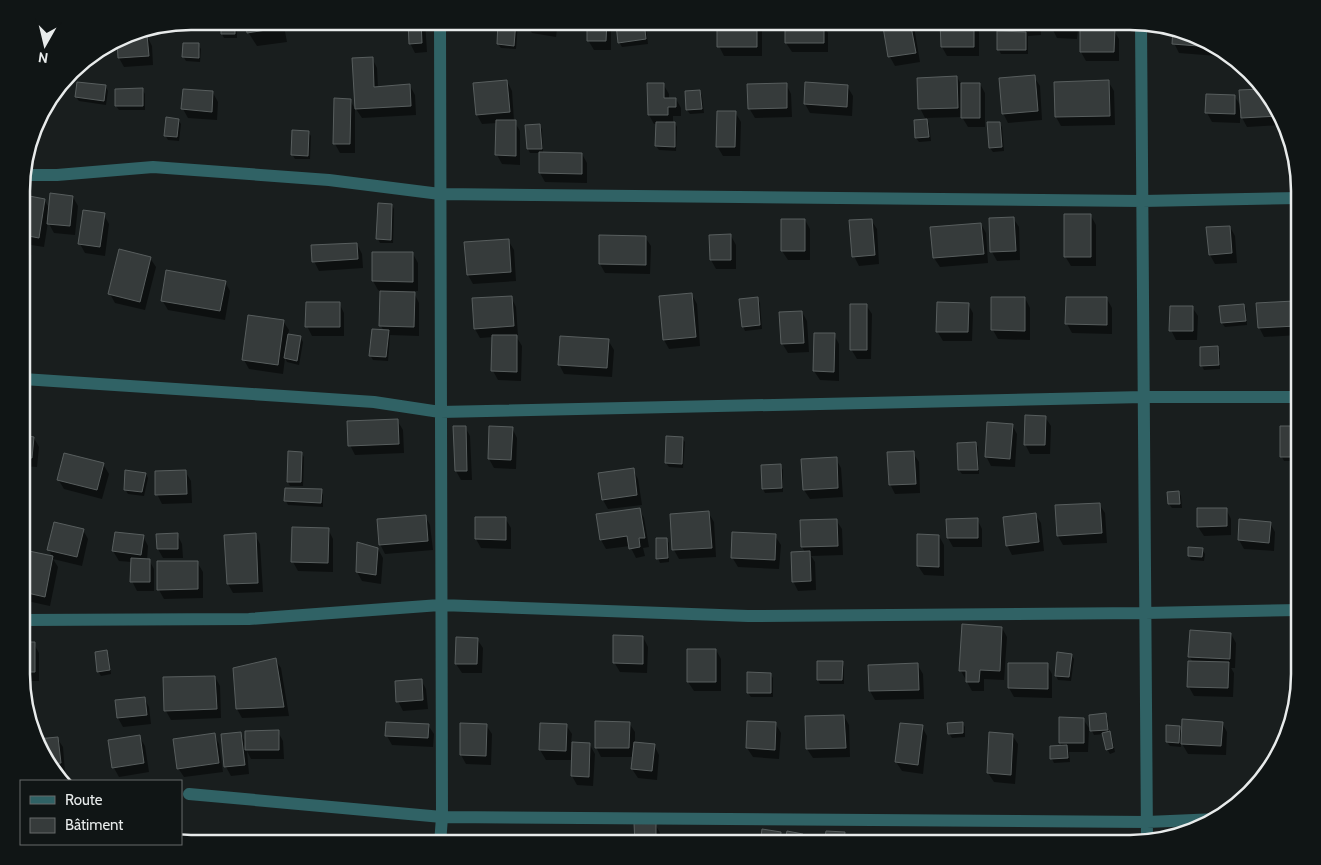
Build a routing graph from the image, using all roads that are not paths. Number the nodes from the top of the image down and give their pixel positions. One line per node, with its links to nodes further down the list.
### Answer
1 (440, 30): 4 (street)
2 (1141, 31): 6 (street)
3 (31, 175): 4 (street)
4 (440, 194): 6 (street); 10 (street)
5 (1291, 198): 6 (street)
6 (1142, 201): 8 (street)
7 (30, 379): 10 (street)
8 (1144, 397): 9 (street); 10 (street); 13 (street)
9 (1291, 397)
10 (440, 412): 11 (street)
11 (440, 605): 13 (street); 14 (street); 16 (street)
12 (1291, 610): 13 (street)
13 (1145, 613): 18 (street)
14 (30, 620)
15 (189, 794): 16 (street)
16 (442, 817): 18 (street); 20 (street)
17 (1198, 820): 18 (street)
18 (1147, 822): 19 (street)
19 (1147, 834)
20 (441, 835)

